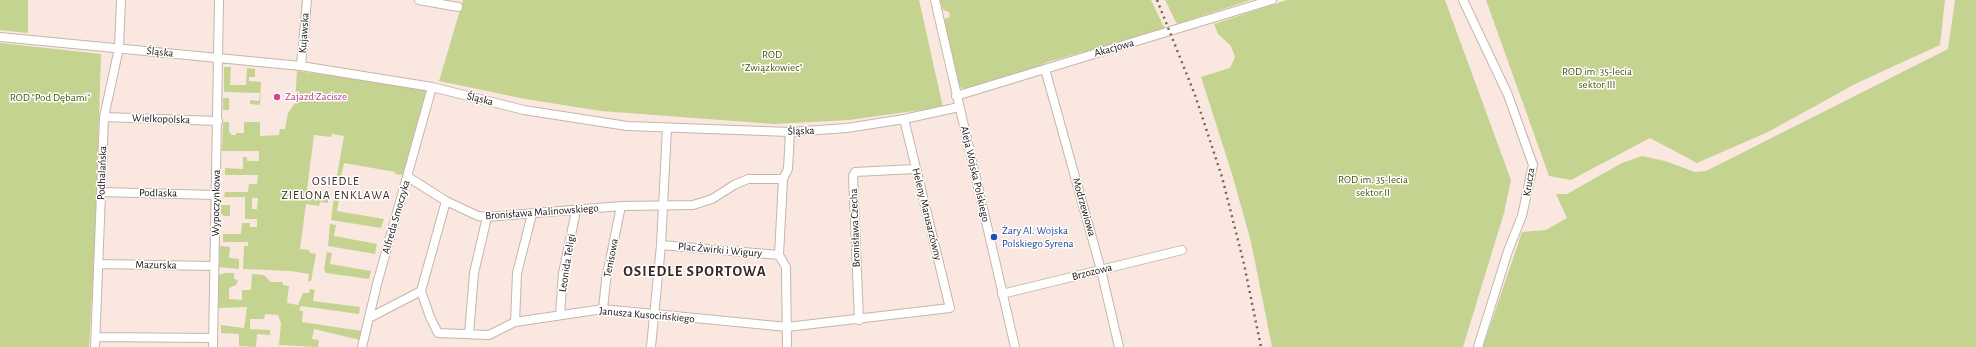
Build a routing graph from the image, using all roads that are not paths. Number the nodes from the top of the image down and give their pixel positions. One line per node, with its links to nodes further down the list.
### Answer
1 (121, 0): 10 (street, Podhalańska)
2 (219, 0): 11 (street, Wypoczynkowa)
3 (307, 0): 12 (street, Kujawska)
4 (419, 0): 8 (street)
5 (935, 0): 15 (street, Aleja Wojska Polskiego)
6 (1272, 0): 13 (street, Akacjowa)
7 (1463, 0): 59 (street, Krucza)
8 (458, 7)
9 (0, 37): 10 (street, Śląska)
10 (119, 48): 11 (street, Śląska); 17 (street, Podhalańska)
11 (219, 58): 12 (street, Śląska); 19 (street, Wypoczynkowa)
12 (302, 66): 14 (street, Śląska)
13 (1045, 69): 15 (street, Akacjowa); 38 (street, Modrzewiowa)
14 (432, 87): 20 (street, Śląska); 23 (street, Alfreda Smoczyka)
15 (956, 96): 16 (street, Aleja Wojska Polskiego)
16 (959, 107): 18 (street, Śląska); 40 (street, Aleja Wojska Polskiego)
17 (104, 117): 19 (street, Wielkopolska); 25 (street, Podhalańska)
18 (904, 119): 21 (street, Śląska); 22 (street, Heleny Marusarzówny)
19 (218, 121): 26 (street, Wypoczynkowa)
20 (667, 128): 21 (street, Śląska); 28 (street)
21 (790, 132): 24 (street)
22 (916, 169): 41 (street, Heleny Marusarzówny); 46 (street, Bronisława Czecha)
23 (408, 177): 27 (street, Bronisława Malinowskiego); 45 (street, Alfreda Smoczyka)
24 (783, 180): 28 (street, Bronisława Malinowskiego); 35 (street)
25 (101, 192): 26 (street, Podlaska); 36 (street, Podhalańska)
26 (216, 195): 37 (street, Wypoczynkowa)
27 (446, 201): 32 (street, Bronisława Malinowskiego); 39 (street)
28 (663, 205): 29 (street, Bronisława Malinowskiego); 33 (street)
29 (621, 206): 30 (street, Bronisława Malinowskiego); 42 (street, Tenisowa)
30 (576, 211): 31 (street, Bronisława Malinowskiego); 43 (street, Leonida Teligi)
31 (532, 214): 32 (street, Bronisława Malinowskiego); 47 (street)
32 (487, 217): 49 (street)
33 (661, 245): 35 (street, Plac Żwirki i Wigury); 44 (street)
34 (1182, 250): 38 (street, Brzozowa)
35 (779, 255): 48 (street)
36 (98, 264): 37 (street, Mazurska); 50 (street, Podhalańska)
37 (214, 266): 51 (street, Wypoczynkowa)
38 (1101, 270): 40 (street, Brzozowa); 58 (street, Modrzewiowa)
39 (421, 291): 45 (street); 49 (street, Janusza Kusocińskiego)
40 (1002, 294): 57 (street, Aleja Wojska Polskiego)
41 (950, 308): 46 (street, Janusza Kusocińskiego)
42 (603, 309): 43 (street, Janusza Kusocińskiego); 44 (street, Janusza Kusocińskiego)
43 (560, 315): 47 (street, Janusza Kusocińskiego)
44 (654, 315): 48 (street, Janusza Kusocińskiego); 55 (street)
45 (369, 318): 54 (street, Alfreda Smoczyka)
46 (859, 320): 48 (street, Janusza Kusocińskiego)
47 (515, 322): 49 (street, Janusza Kusocińskiego)
48 (786, 327): 56 (street)
49 (469, 334)
50 (96, 337): 51 (street); 52 (street, Podhalańska)
51 (213, 338): 53 (street, Wypoczynkowa)
52 (95, 347)
53 (213, 347)
54 (362, 347)
55 (651, 347)
56 (787, 347)
57 (1015, 347)
58 (1119, 347)
59 (1478, 347)

